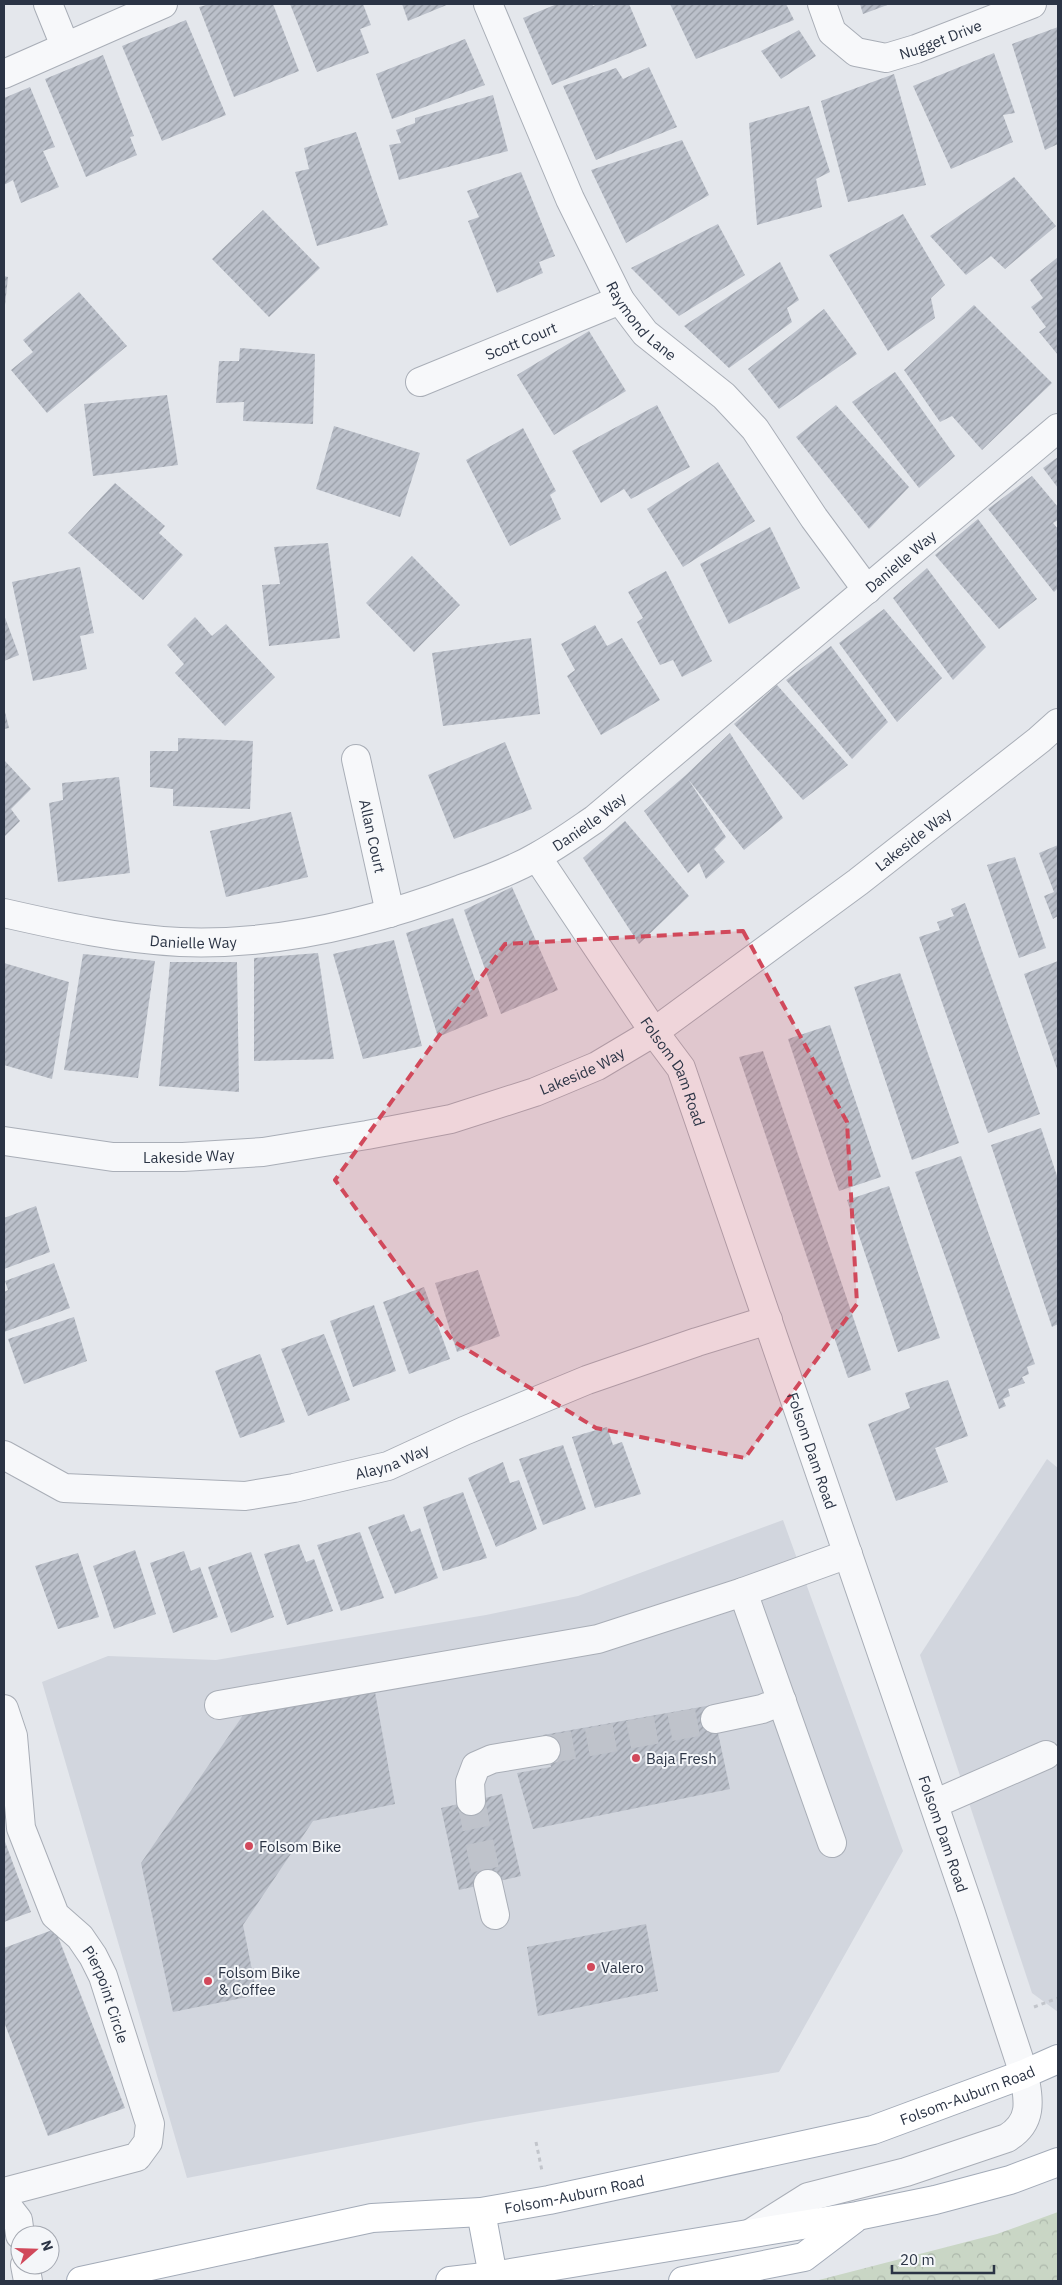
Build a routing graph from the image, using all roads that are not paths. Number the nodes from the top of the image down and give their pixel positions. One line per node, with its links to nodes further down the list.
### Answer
1 (48, 4): 6 (street)
2 (163, 4): 6 (street)
3 (488, 4): 8 (street, Raymond Lane)
4 (1032, 4): 5 (street, Nugget Drive)
5 (826, 14)
6 (65, 46): 7 (street)
7 (4, 74)
8 (620, 300): 9 (street, Scott Court); 11 (street, Raymond Lane)
9 (420, 382)
10 (1058, 428): 11 (street, Danielle Way)
11 (867, 590): 14 (street, Danielle Way)
12 (1058, 723): 17 (street, Lakeside Way)
13 (356, 759): 16 (street, Allan Court)
14 (537, 857): 16 (street, Danielle Way); 17 (street, Folsom Dam Road)
15 (4, 913): 16 (street, Danielle Way)
16 (390, 913)
17 (654, 1032): 18 (street, Lakeside Way); 19 (street, Folsom Dam Road)
18 (4, 1141)
19 (768, 1320): 20 (street, Alayna Way); 21 (street, Folsom Dam Road)
20 (4, 1455)
21 (848, 1554): 22 (street); 30 (street, Folsom Dam Road)
22 (743, 1592): 23 (street); 24 (street)
23 (782, 1701): 26 (street); 31 (street)
24 (219, 1705)
25 (4, 1709): 37 (street, Pierpoint Circle)
26 (715, 1719)
27 (546, 1750): 29 (street)
28 (1046, 1755): 30 (street)
29 (471, 1801)
30 (934, 1804): 35 (street, Folsom Dam Road)
31 (832, 1842)
32 (488, 1884): 33 (street)
33 (495, 1915)
34 (1058, 2059): 35 (main road, Folsom-Auburn Road)
35 (1024, 2074): 39 (main road, Folsom-Auburn Road); 42 (street, Folsom Dam Road)
36 (1057, 2166): 40 (main road)
37 (4, 2192)
38 (4, 2202): 41 (street)
39 (481, 2212): 43 (main road); 44 (main road, Folsom-Auburn Road)
40 (857, 2216): 42 (main road); 46 (main road)
41 (19, 2225)
42 (751, 2233): 43 (main road)
43 (493, 2280): 45 (main road)
44 (81, 2281)
45 (450, 2281)
46 (683, 2281)

